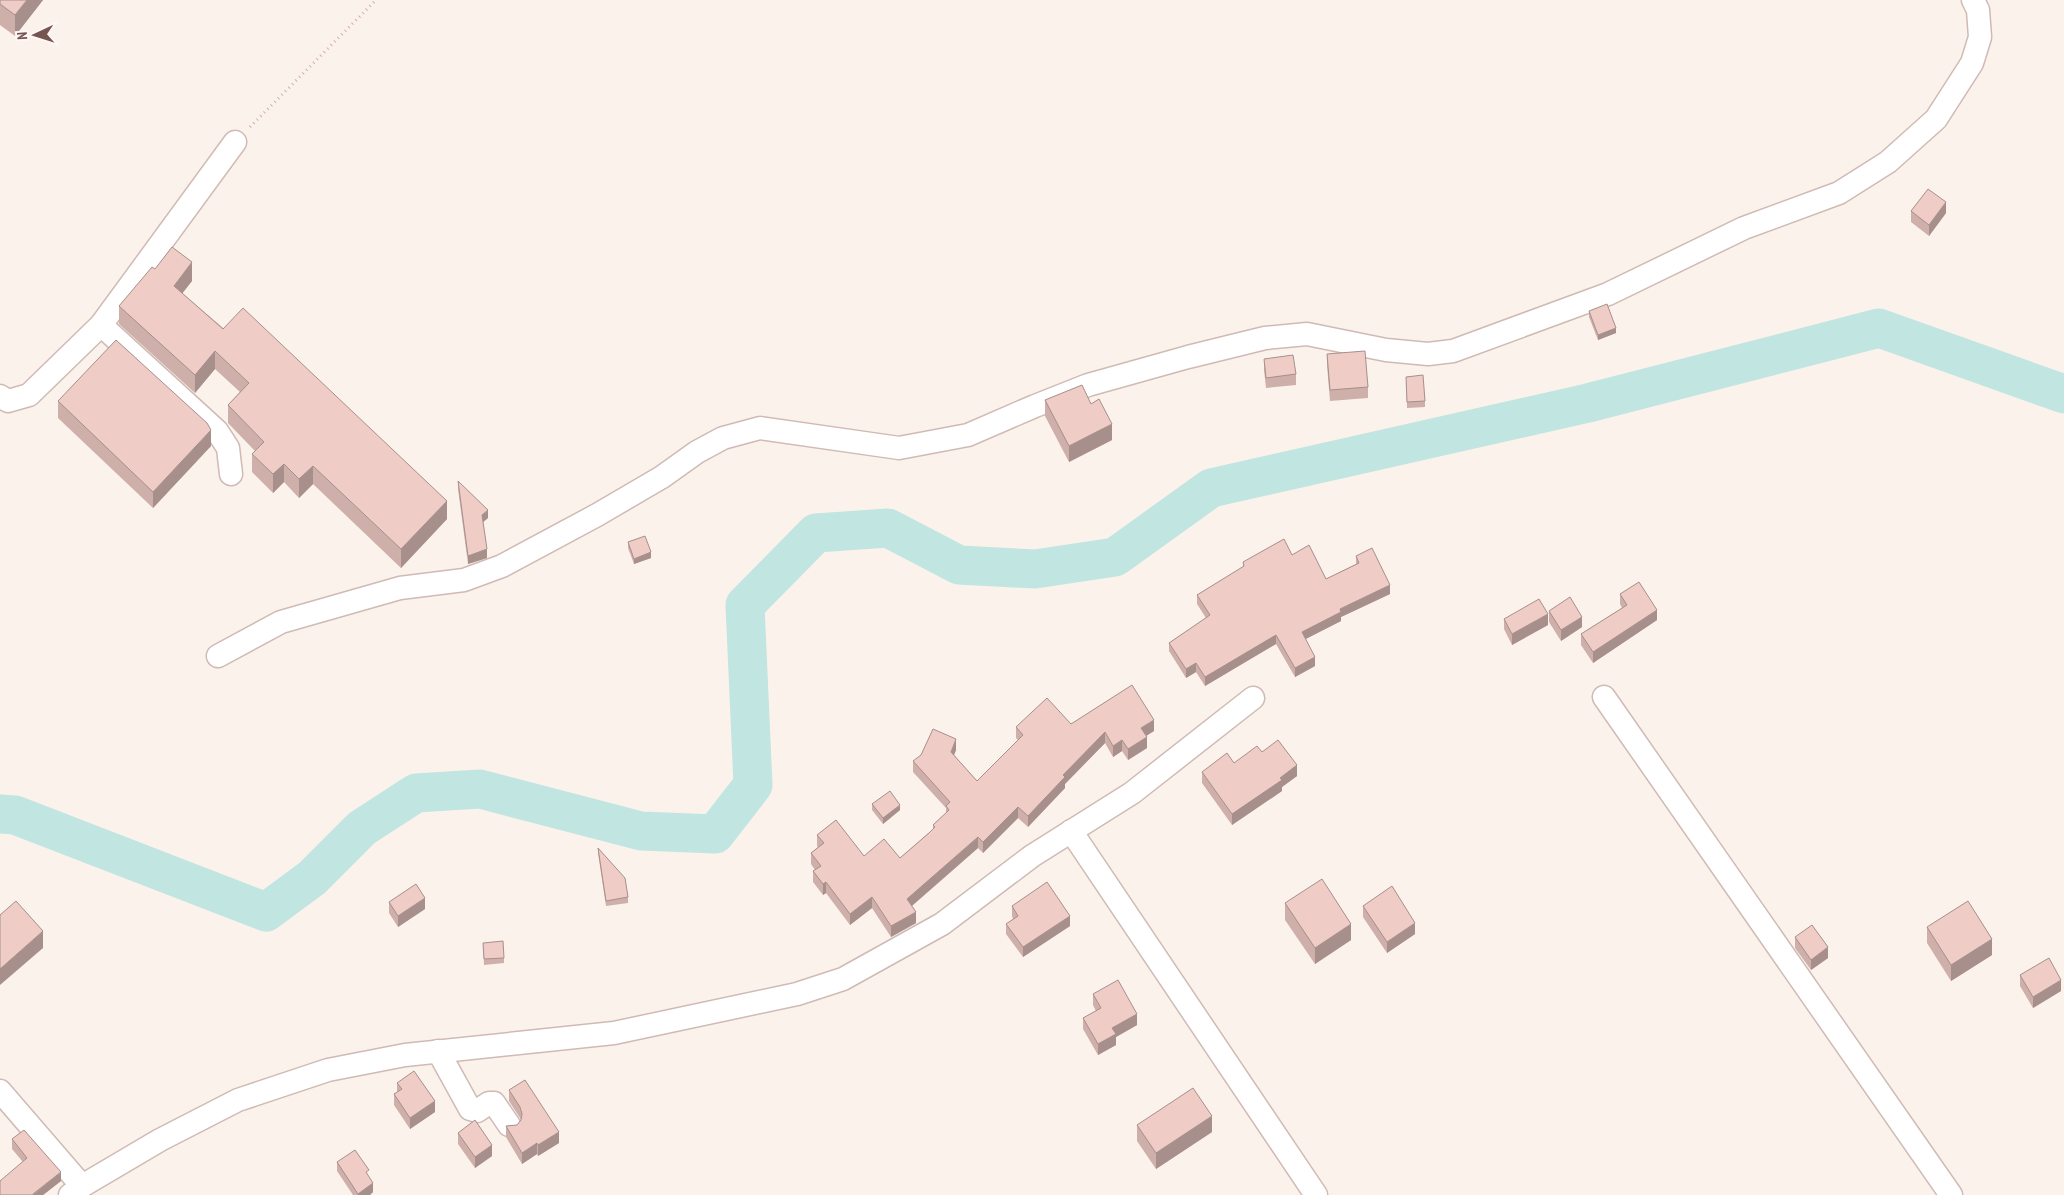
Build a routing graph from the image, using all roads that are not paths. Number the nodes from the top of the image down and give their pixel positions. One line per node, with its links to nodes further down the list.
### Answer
1 (1973, 0): 6 (street)
2 (236, 142): 3 (street)
3 (101, 326): 4 (street); 5 (street)
4 (0, 396)
5 (231, 474)
6 (218, 656)
7 (1604, 697): 15 (street)
8 (1253, 698): 9 (street)
9 (1071, 831): 10 (street); 14 (street)
10 (438, 1051): 12 (street); 13 (street)
11 (0, 1091): 13 (street)
12 (510, 1126)
13 (76, 1190)
14 (1316, 1195)
15 (1951, 1195)

